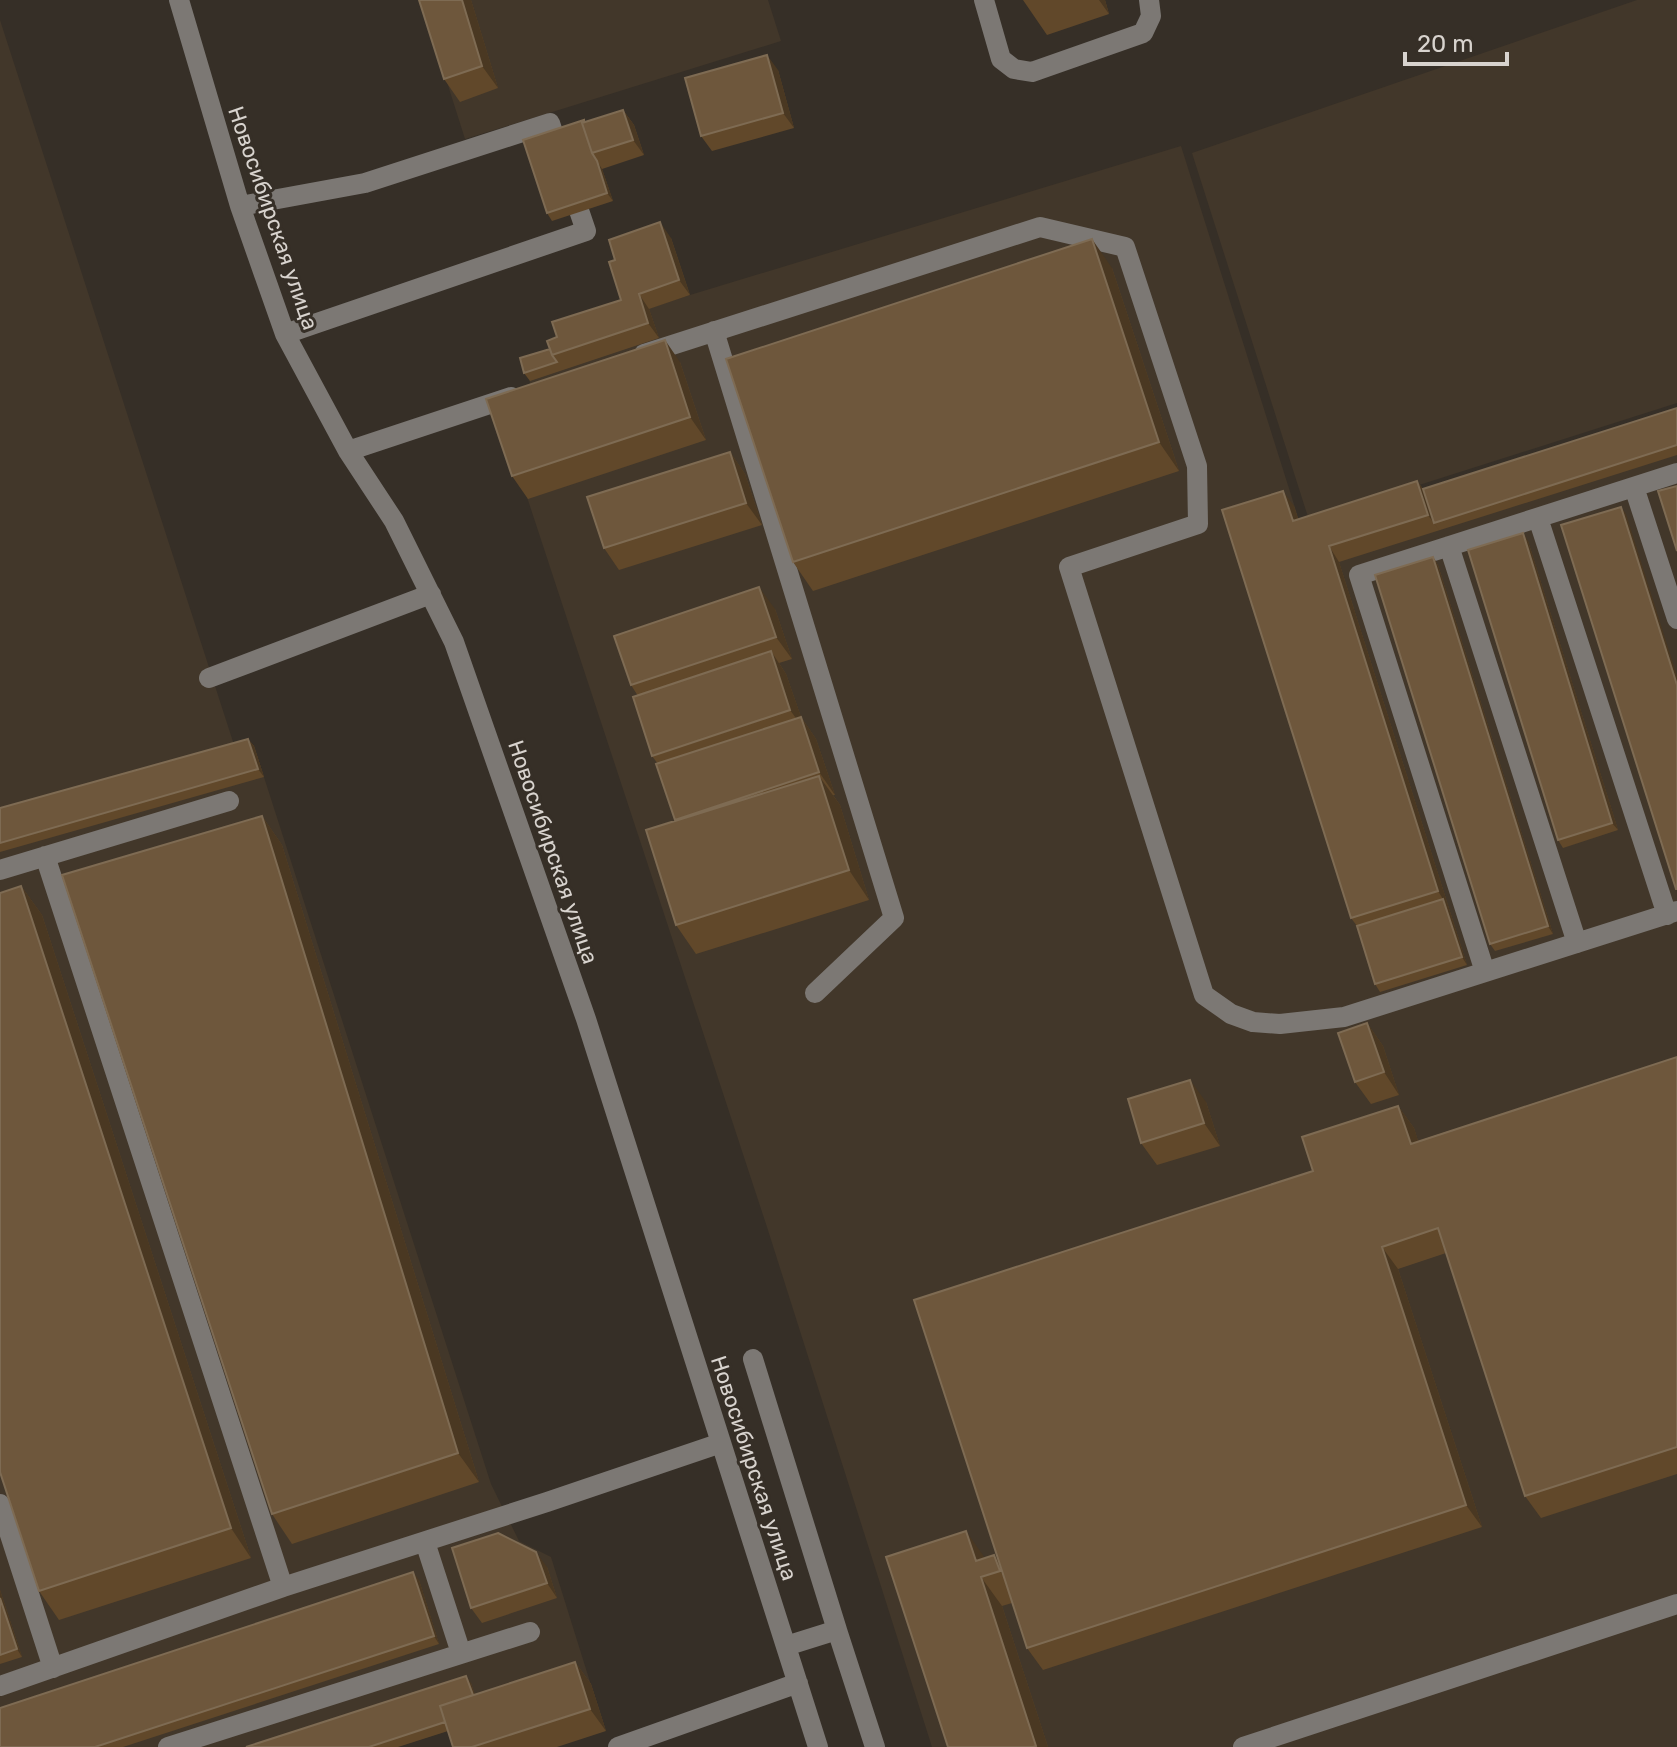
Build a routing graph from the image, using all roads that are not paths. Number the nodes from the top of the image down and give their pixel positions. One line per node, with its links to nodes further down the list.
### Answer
1 (179, 0): 4 (street, Новосибирская улица)
2 (984, 0): 3 (street)
3 (1149, 0)
4 (240, 206): 6 (street, Новосибирская улица); 6 (street)
5 (714, 331): 7 (street); 22 (street); 23 (street)
6 (285, 334): 9 (street, Новосибирская улица)
7 (626, 360)
8 (524, 393): 9 (street)
9 (348, 451): 14 (street, Новосибирская улица)
10 (1677, 473): 11 (street)
11 (1634, 487): 12 (street); 15 (street)
12 (1538, 518): 13 (street); 20 (street)
13 (1449, 546): 21 (street); 22 (street)
14 (431, 594): 16 (street); 25 (street, Новосибирская улица)
15 (1677, 619)
16 (209, 678)
17 (229, 801): 18 (street)
18 (45, 856): 19 (street); 28 (street)
19 (0, 870)
20 (1672, 913): 21 (street)
21 (1577, 943): 22 (street)
22 (1485, 972)
23 (815, 993)
24 (753, 1359): 30 (street)
25 (721, 1443): 27 (street); 32 (street, Новосибирская улица)
26 (0, 1504): 34 (street)
27 (425, 1542): 28 (street); 33 (street)
28 (283, 1587): 34 (street)
29 (1677, 1604): 41 (street)
30 (837, 1630): 32 (street); 40 (street)
31 (530, 1632): 33 (street)
32 (786, 1646): 35 (street, Новосибирская улица)
33 (461, 1653): 37 (street)
34 (53, 1668): 36 (street)
35 (798, 1683): 38 (street); 39 (street, Новосибирская улица)
36 (0, 1686)
37 (168, 1747)
38 (618, 1747)
39 (818, 1747)
40 (875, 1747)
41 (1243, 1747)

